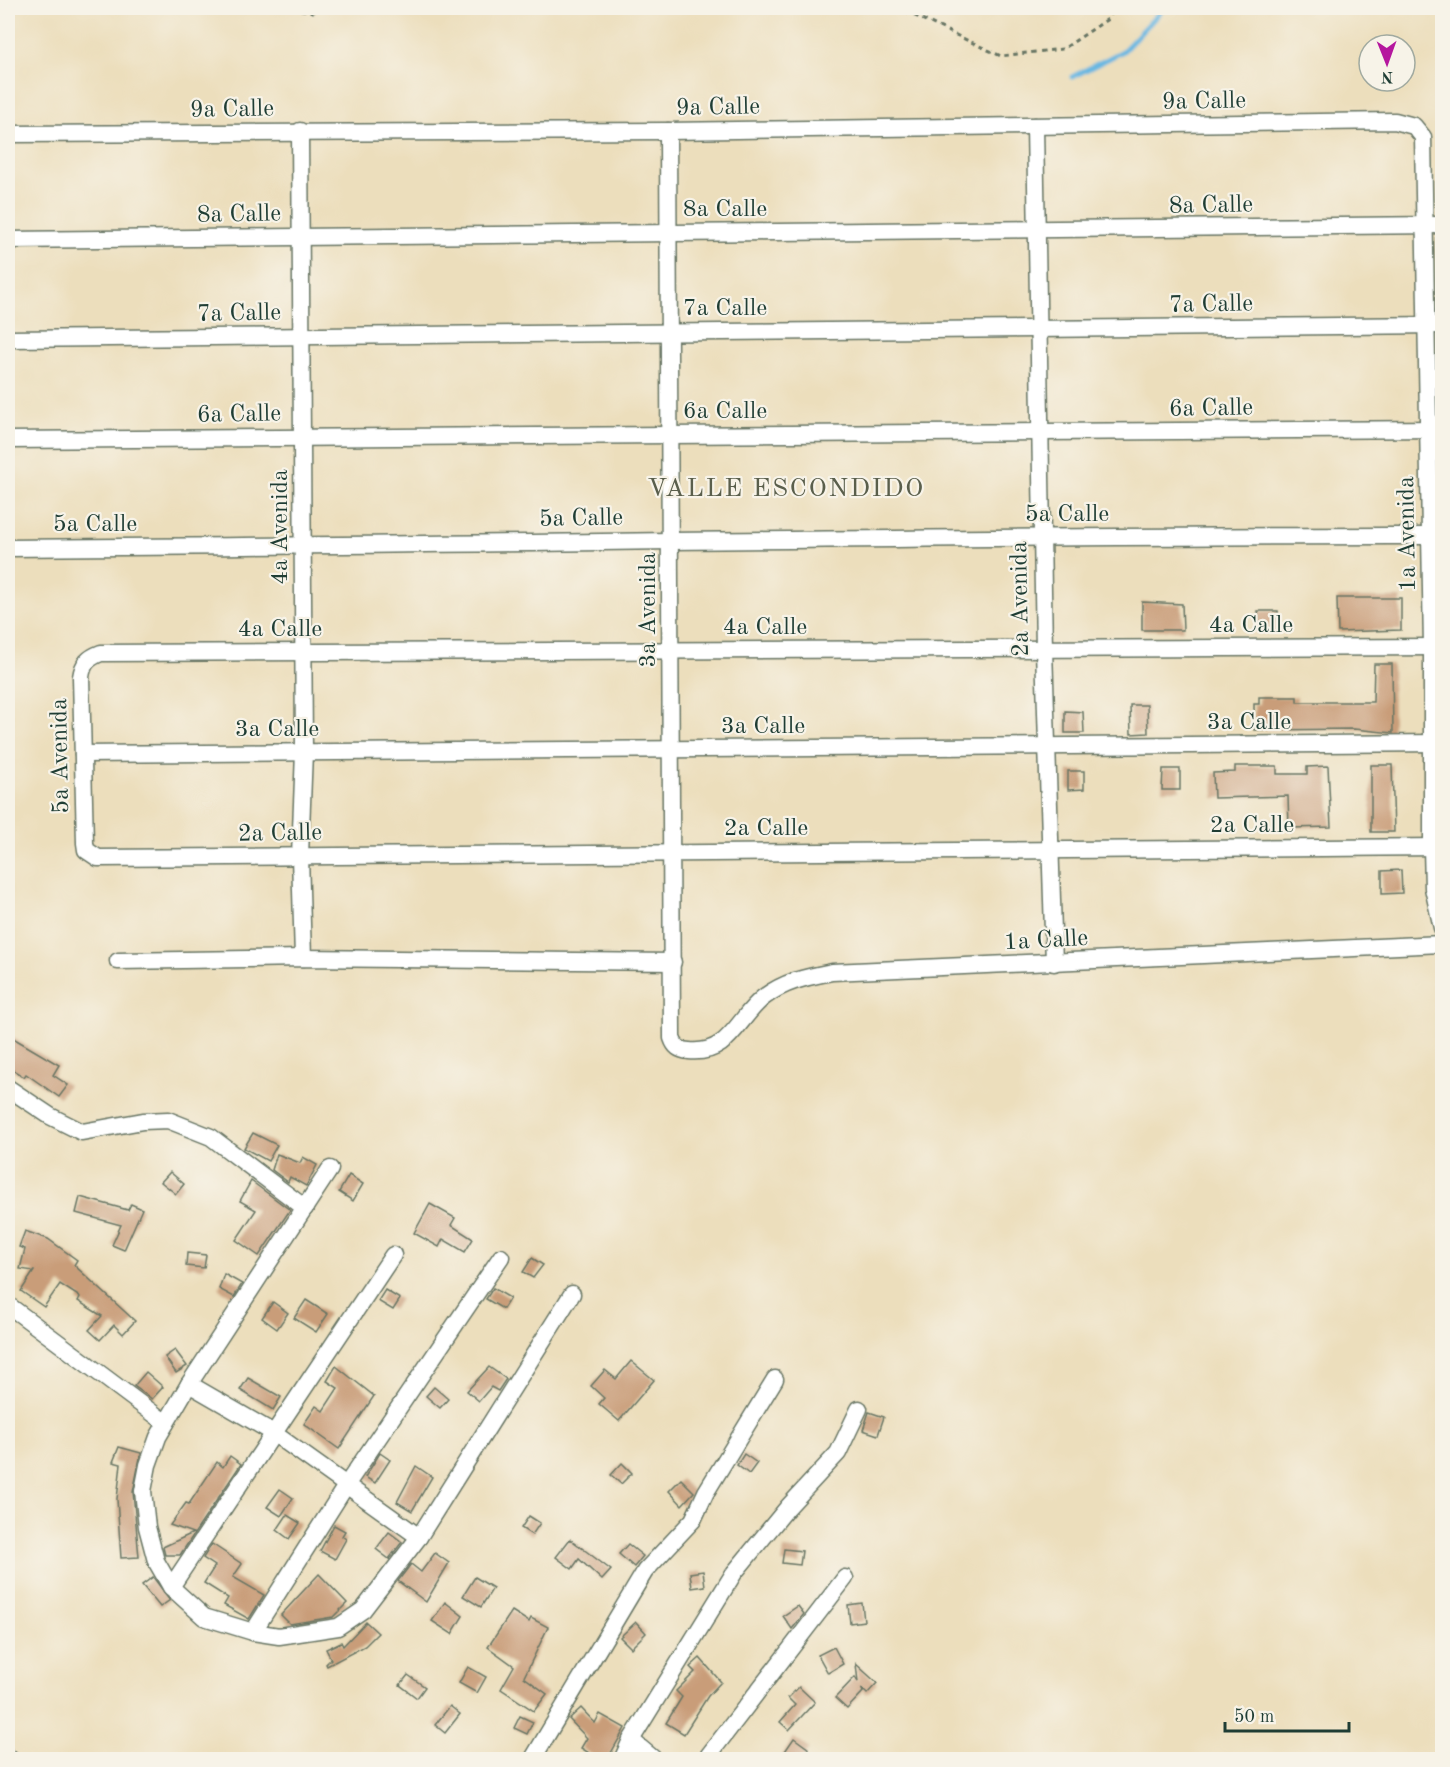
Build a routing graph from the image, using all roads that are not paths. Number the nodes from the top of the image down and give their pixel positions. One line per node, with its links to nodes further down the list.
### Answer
1 (1035, 126): 3 (street, 9a Calle); 5 (street, 9a Calle); 8 (street, 2a Avenida)
2 (300, 131): 3 (street, 9a Calle); 4 (street, 9a Calle); 10 (street, 4a Avenida)
3 (668, 131): 9 (street, 3a Avenida)
4 (8, 134)
5 (1423, 137): 7 (street, 1a Avenida)
6 (1443, 225): 7 (street, 8a Calle)
7 (1424, 226): 8 (street, 8a Calle); 12 (street, 1a Avenida)
8 (1037, 230): 9 (street, 8a Calle); 13 (street, 2a Avenida)
9 (669, 233): 10 (street, 8a Calle); 14 (street, 3a Avenida)
10 (301, 237): 11 (street, 8a Calle); 15 (street, 4a Avenida)
11 (8, 240)
12 (1434, 325): 13 (street, 7a Calle); 17 (street, 1a Avenida)
13 (1038, 329): 14 (street, 7a Calle); 18 (street, 2a Avenida)
14 (670, 332): 15 (street, 7a Calle); 19 (street, 3a Avenida)
15 (302, 335): 16 (street, 7a Calle); 20 (street, 4a Avenida)
16 (8, 339)
17 (1435, 429): 18 (street, 6a Calle); 22 (street, 1a Avenida)
18 (1040, 433): 19 (street, 6a Calle); 23 (street, 2a Avenida)
19 (670, 434): 20 (street, 6a Calle); 24 (street, 3a Avenida)
20 (302, 436): 21 (street, 6a Calle); 25 (street, 4a Avenida)
21 (8, 440)
22 (1436, 536): 23 (street, 5a Calle); 27 (street, 1a Avenida)
23 (1042, 538): 24 (street, 5a Calle); 28 (street, 2a Avenida)
24 (671, 539): 25 (street, 5a Calle); 29 (street, 3a Avenida)
25 (303, 546): 26 (street, 5a Calle); 30 (street, 4a Avenida)
26 (8, 548)
27 (1437, 647): 28 (street, 4a Calle); 32 (street, 1a Avenida)
28 (1044, 649): 29 (street, 4a Calle); 33 (street, 2a Avenida)
29 (671, 650): 30 (street, 4a Calle); 34 (street, 3a Avenida)
30 (304, 652): 31 (street, 4a Calle); 35 (street, 4a Avenida)
31 (90, 657): 36 (street, 5a Avenida)
32 (1437, 743): 33 (street, 3a Calle); 37 (street, 1a Avenida)
33 (1047, 746): 34 (street, 3a Calle); 38 (street, 2a Avenida)
34 (672, 749): 35 (street, 3a Calle); 39 (street, 3a Avenida)
35 (304, 752): 36 (street, 3a Calle); 41 (street, 4a Avenida)
36 (83, 754): 40 (street, 5a Avenida)
37 (1437, 847): 38 (street, 2a Calle); 42 (street, 1a Avenida)
38 (1049, 850): 39 (street, 2a Calle); 47 (street, 2a Avenida)
39 (673, 852): 41 (street, 2a Calle); 46 (street, 3a Avenida)
40 (91, 855): 41 (street, 2a Calle)
41 (300, 856): 44 (street, 4a Avenida)
42 (1443, 928)
43 (1443, 944): 47 (street, 1a Calle)
44 (303, 958): 45 (street); 46 (street)
45 (118, 961)
46 (673, 962): 48 (street, 3a Avenida)
47 (1054, 963): 48 (street, 1a Calle)
48 (680, 1050)
49 (8, 1088): 51 (street)
50 (330, 1169): 51 (street)
51 (305, 1208): 57 (street)
52 (393, 1255): 60 (street)
53 (501, 1257): 61 (street)
54 (572, 1294): 62 (street)
55 (8, 1305): 59 (street)
56 (775, 1379): 67 (street)
57 (189, 1384): 59 (street); 60 (street)
58 (859, 1409): 66 (street)
59 (166, 1423): 64 (street)
60 (273, 1432): 61 (street); 64 (street)
61 (347, 1484): 62 (street); 65 (street)
62 (419, 1537): 65 (street)
63 (845, 1578): 70 (street)
64 (171, 1587): 65 (street)
65 (253, 1632)
66 (631, 1740): 68 (street); 69 (street)
67 (532, 1760)
68 (622, 1760)
69 (655, 1760)
70 (705, 1760)

